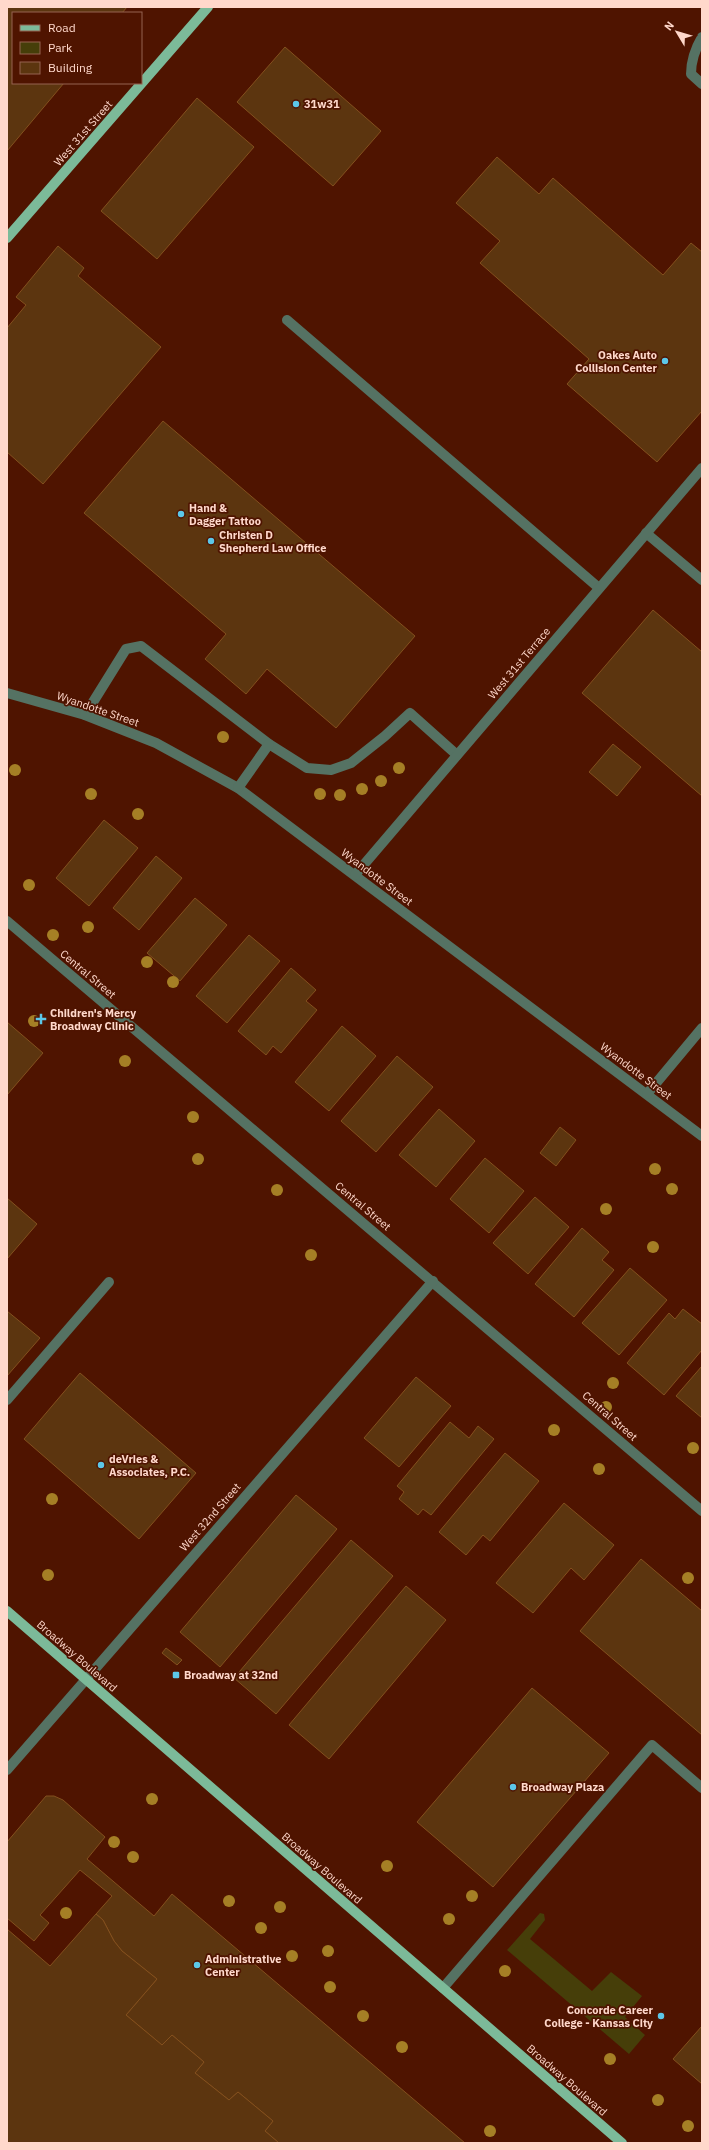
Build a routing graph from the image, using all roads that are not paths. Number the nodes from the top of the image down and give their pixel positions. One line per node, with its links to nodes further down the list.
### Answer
1 (208, 7): 3 (main road, West 31st Street)
2 (702, 37): 5 (street)
3 (142, 83)
4 (141, 84): 6 (main road, West 31st Street)
5 (702, 84)
6 (7, 238)
7 (288, 320): 11 (street)
8 (702, 468): 9 (street, West 31st Terrace)
9 (646, 533): 10 (street); 11 (street, West 31st Terrace)
10 (702, 580)
11 (599, 588): 15 (street, West 31st Terrace)
12 (7, 693): 13 (street, Wyandotte Street)
13 (85, 715): 14 (street); 16 (street, Wyandotte Street)
14 (269, 744): 15 (street); 16 (street)
15 (457, 755): 17 (street, West 31st Terrace)
16 (238, 788): 17 (street, Wyandotte Street)
17 (355, 875): 20 (street, Wyandotte Street)
18 (7, 921): 22 (street, Central Street)
19 (702, 1028): 20 (street)
20 (647, 1094): 21 (street, Wyandotte Street)
21 (702, 1136)
22 (433, 1281): 25 (street, Central Street); 27 (street, West 32nd Street)
23 (109, 1282): 24 (street)
24 (7, 1400)
25 (702, 1510)
26 (7, 1611): 27 (main road, Broadway Boulevard)
27 (86, 1678): 28 (street, West 32nd Street); 30 (main road, Broadway Boulevard)
28 (7, 1770)
29 (702, 1788): 30 (street)
30 (442, 1988): 31 (main road, Broadway Boulevard)
31 (622, 2143)

